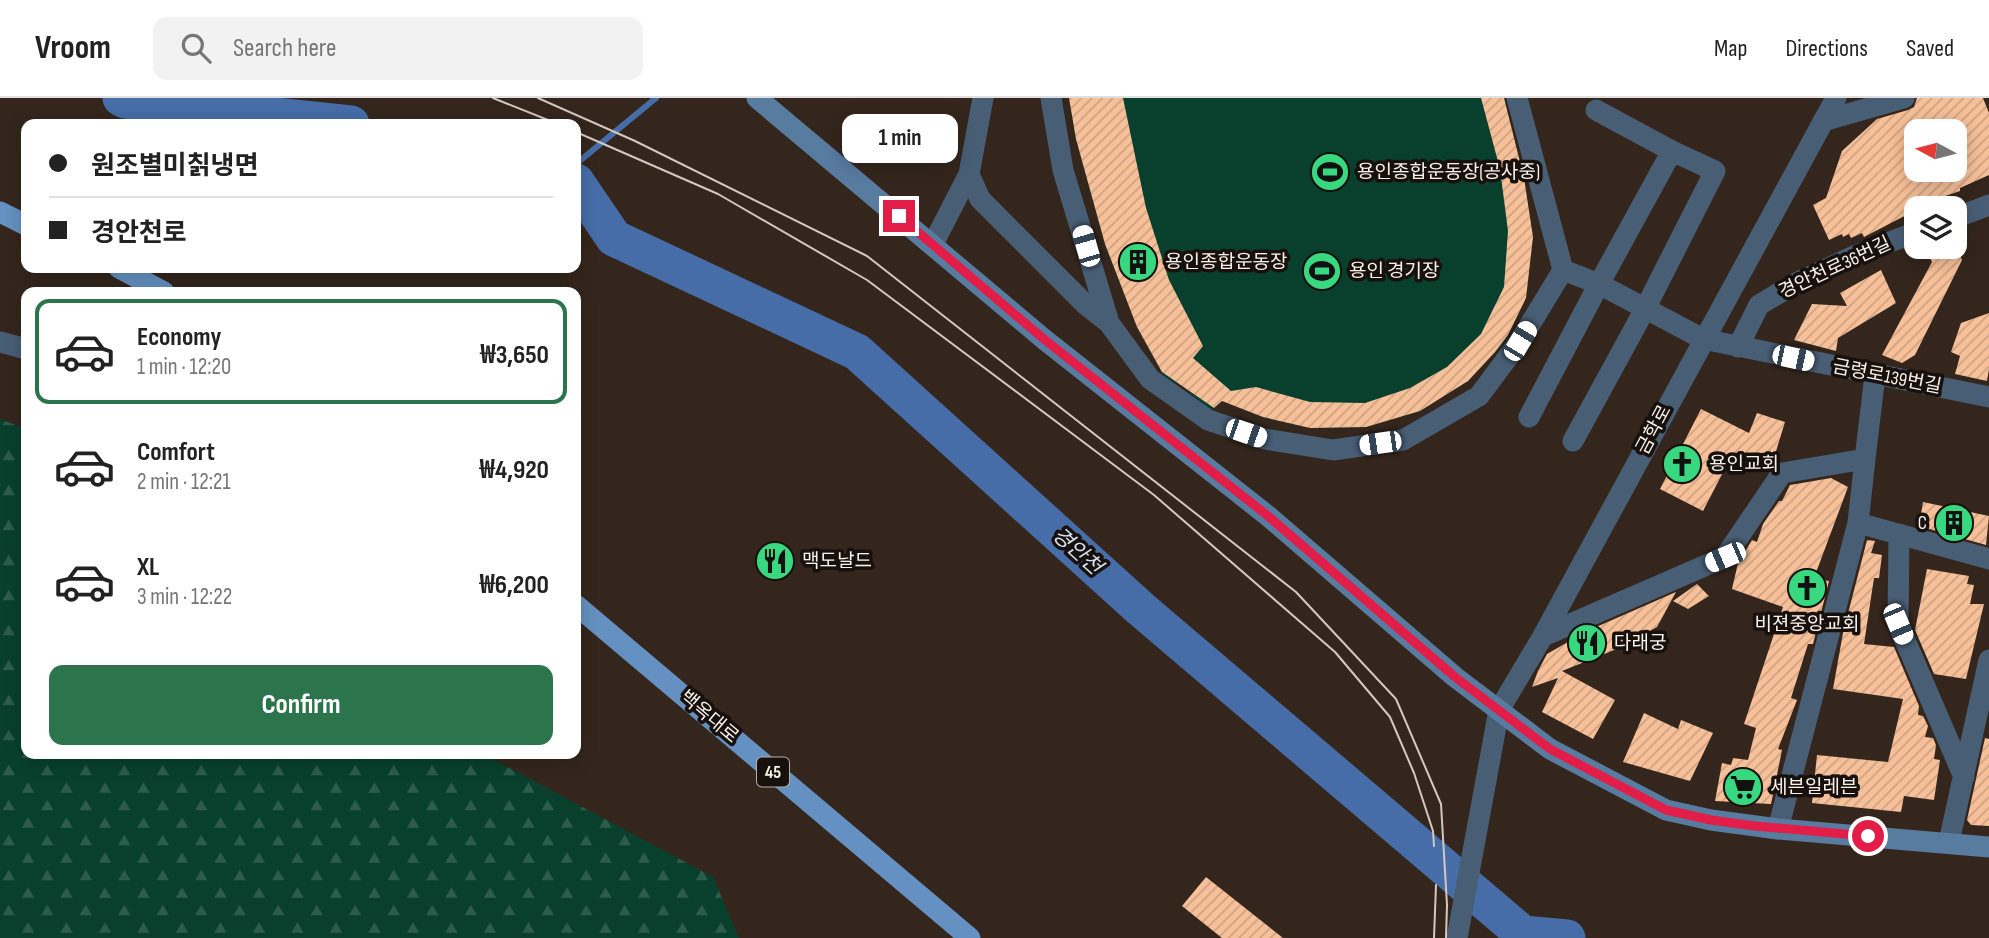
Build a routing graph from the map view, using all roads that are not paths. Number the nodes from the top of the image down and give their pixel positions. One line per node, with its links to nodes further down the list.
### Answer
1 (757, 98): 16 (main road)
2 (983, 98): 10 (street)
3 (1051, 98): 22 (street)
4 (1517, 98): 17 (street)
5 (1836, 98): 8 (street, 금학로)
6 (1904, 98): 8 (street)
7 (1596, 110): 9 (street)
8 (1823, 121): 23 (street, 금학로)
9 (1672, 151): 19 (street); 21 (street)
10 (969, 174): 16 (street); 22 (street)
11 (1989, 205): 13 (street)
12 (0, 212): 14 (main road)
13 (1967, 213)
14 (21, 222)
15 (1904, 237): 25 (street, 경안천로36번길)
16 (933, 244): 38 (main road)
17 (1563, 270): 19 (street, 금령로139번길); 22 (street)
18 (128, 273): 20 (main road)
19 (1599, 284): 21 (street, 금령로139번길); 29 (street)
20 (155, 287)
21 (1645, 309): 23 (street, 금령로139번길); 30 (street)
22 (1108, 323)
23 (1703, 339): 25 (street, 금령로139번길); 36 (street, 금학로)
24 (0, 342): 26 (street)
25 (1738, 347): 27 (street, 금령로139번길)
26 (21, 348)
27 (1875, 375): 28 (street, 금령로139번길); 31 (street)
28 (1989, 397)
29 (1529, 417)
30 (1573, 441)
31 (1865, 459): 32 (street); 36 (street)
32 (1858, 523): 33 (street); 40 (street)
33 (1899, 534): 34 (street); 39 (street)
34 (1989, 559)
35 (581, 609): 43 (main road, 백옥대로 / 45)
36 (1543, 636): 38 (street, 금학로)
37 (1989, 660): 39 (street)
38 (1499, 710): 40 (main road); 44 (street, 금학로)
39 (1964, 777): 41 (street)
40 (1778, 829): 41 (main road)
41 (1949, 842): 42 (main road)
42 (1989, 847)
43 (970, 938)
44 (1457, 938)

